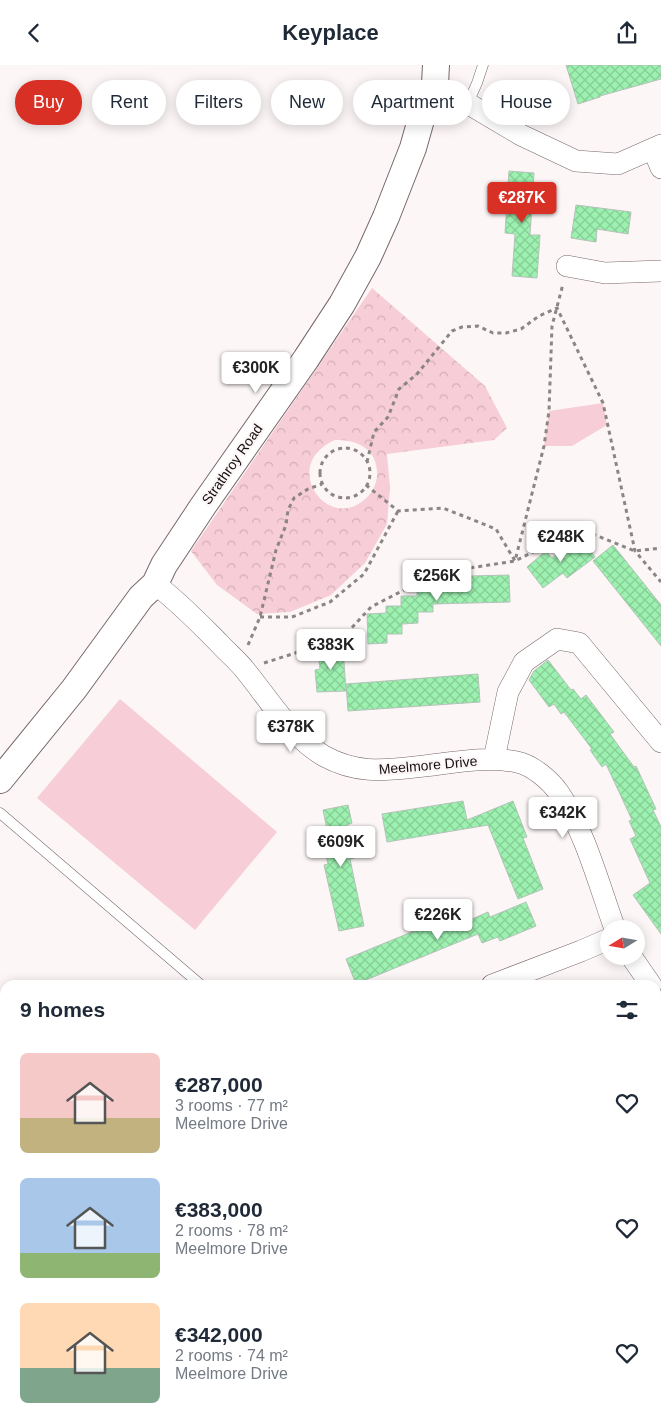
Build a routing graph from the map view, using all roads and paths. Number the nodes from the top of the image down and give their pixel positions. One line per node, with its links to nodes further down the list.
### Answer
1 (483, 65): 3 (lane)
2 (436, 74): 17 (street, Strathroy Road)
3 (472, 94)
4 (472, 105): 5 (street)
5 (658, 154)
6 (568, 266): 7 (street); 8 (path)
7 (661, 271)
8 (557, 309): 9 (path); 14 (path); 15 (path)
9 (367, 462): 10 (path); 11 (path)
10 (322, 484): 11 (path); 18 (path)
11 (366, 485): 12 (path)
12 (398, 511): 15 (path); 18 (path)
13 (661, 548): 14 (path)
14 (635, 551): 15 (path); 16 (path)
15 (516, 561): 19 (path)
16 (661, 582)
17 (155, 584): 19 (street, Meelmore Drive); 22 (street, Strathroy Road)
18 (260, 617): 19 (path)
19 (242, 666): 21 (street, Meelmore Drive)
20 (661, 742): 21 (street)
21 (494, 759): 24 (street, Meelmore Drive)
22 (0, 780)
23 (0, 813): 27 (lane)
24 (611, 920)
25 (600, 943): 28 (street)
26 (637, 965): 29 (street)
27 (195, 980)
28 (505, 980)
29 (648, 980)

